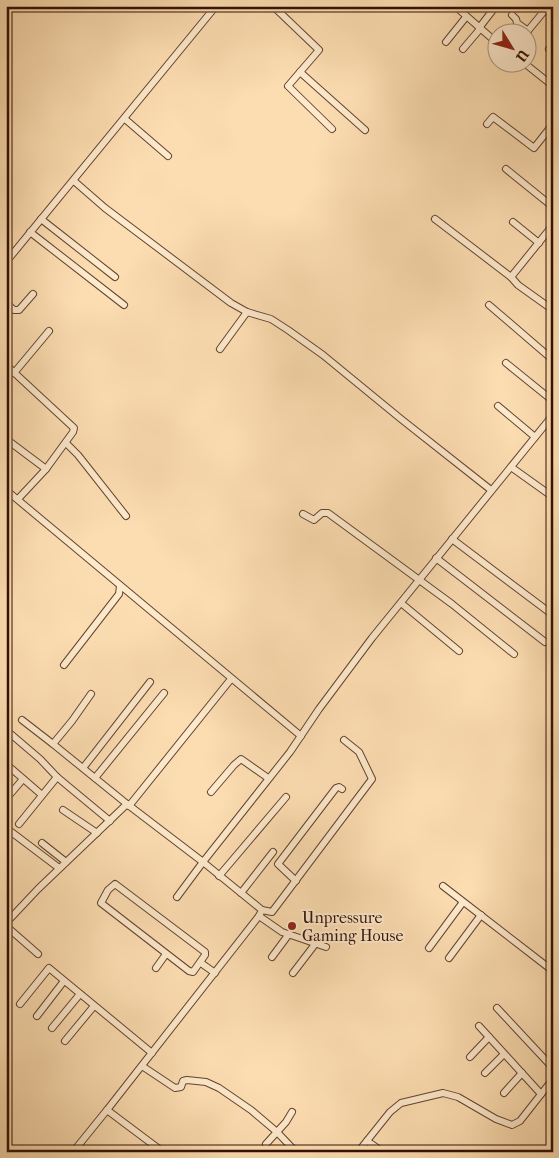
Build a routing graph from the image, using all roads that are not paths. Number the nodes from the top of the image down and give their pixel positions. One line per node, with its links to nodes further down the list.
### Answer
1 (273, 6): 14 (street)
2 (455, 6): 7 (street)
3 (496, 6): 10 (street)
4 (215, 7): 17 (street)
5 (553, 13): 9 (street)
6 (512, 15): 8 (street)
7 (466, 17): 10 (street); 12 (street)
8 (517, 22)
9 (535, 22)
10 (480, 28): 11 (street); 13 (street)
11 (486, 33)
12 (446, 42)
13 (463, 49)
14 (300, 72): 20 (street); 21 (street)
15 (535, 72): 16 (street)
16 (553, 86)
17 (125, 119): 22 (street); 24 (street)
18 (487, 124): 19 (street)
19 (553, 124)
20 (332, 129)
21 (365, 130)
22 (168, 156)
23 (506, 169): 25 (street)
24 (74, 180): 26 (street); 41 (street)
25 (553, 207)
26 (41, 219): 30 (street); 35 (street)
27 (435, 219): 34 (street)
28 (513, 222): 32 (street)
29 (553, 225): 31 (street)
30 (30, 232): 33 (street); 38 (street)
31 (550, 234): 32 (street)
32 (539, 243): 34 (street)
33 (6, 262)
34 (510, 276): 40 (street)
35 (114, 277)
36 (33, 294): 37 (street)
37 (6, 303)
38 (124, 305)
39 (489, 305): 44 (street)
40 (553, 310)
41 (247, 312): 43 (street); 57 (street)
42 (50, 331): 47 (street)
43 (220, 350)
44 (553, 360)
45 (506, 362): 48 (street)
46 (6, 365): 47 (street)
47 (14, 373): 54 (street)
48 (553, 401)
49 (498, 406): 52 (street)
50 (553, 416): 51 (street)
51 (550, 425): 52 (street)
52 (535, 436): 55 (street)
53 (6, 440): 56 (street)
54 (66, 443): 56 (street); 62 (street)
55 (511, 467): 57 (street); 59 (street)
56 (46, 469): 60 (street)
57 (491, 490): 63 (street)
58 (7, 493): 60 (street)
59 (553, 497)
60 (18, 499): 66 (street)
61 (303, 514): 65 (street)
62 (126, 516)
63 (452, 539): 64 (street); 68 (street)
64 (436, 558): 65 (street); 69 (street)
65 (419, 580): 67 (street); 71 (street)
66 (120, 586): 72 (street); 73 (street)
67 (401, 603): 70 (street); 79 (street)
68 (553, 615)
69 (545, 642)
70 (459, 651)
71 (514, 654)
72 (64, 665)
73 (231, 679): 79 (street); 93 (street)
74 (150, 682): 83 (street)
75 (91, 694): 81 (street)
76 (164, 694): 85 (street)
77 (22, 720): 81 (street)
78 (6, 730): 84 (street)
79 (301, 736): 86 (street)
80 (344, 740): 105 (street)
81 (52, 744): 83 (street)
82 (6, 764): 87 (street)
83 (83, 768): 85 (street)
84 (57, 777): 90 (street); 95 (street)
85 (95, 778): 93 (street)
86 (268, 778): 89 (street); 102 (street)
87 (23, 779): 90 (street); 92 (street)
88 (342, 789): 105 (street)
89 (211, 792)
90 (42, 795): 96 (street)
91 (286, 798): 104 (street)
92 (6, 800)
93 (128, 805): 95 (street); 102 (street)
94 (63, 810): 98 (street)
95 (110, 821): 98 (street)
96 (19, 824)
97 (6, 828): 103 (street)
98 (96, 833): 101 (street)
99 (42, 843): 101 (street)
100 (273, 852): 107 (street)
101 (66, 862): 103 (street)
102 (203, 862): 104 (street); 108 (street)
103 (59, 868): 112 (street)
104 (219, 876): 107 (street)
105 (296, 881): 110 (street)
106 (442, 886): 109 (street)
107 (241, 893): 110 (street)
108 (177, 898)
109 (463, 902): 111 (street); 116 (street)
110 (261, 913): 113 (street); 124 (street)
111 (481, 915): 120 (street); 123 (street)
112 (6, 925): 117 (street)
113 (290, 934): 114 (street); 119 (street)
114 (316, 943): 115 (street); 125 (street)
115 (326, 946)
116 (429, 948)
117 (38, 954)
118 (166, 954): 121 (street); 121 (street); 122 (street)
119 (272, 957)
120 (449, 958)
121 (201, 963): 124 (street)
122 (156, 968)
123 (553, 971)
124 (215, 973): 136 (street)
125 (293, 973)
126 (64, 981): 127 (street); 128 (street); 131 (street)
127 (80, 994): 129 (street); 133 (street)
128 (20, 1004)
129 (94, 1006): 135 (street); 136 (street)
130 (497, 1008): 140 (street)
131 (36, 1016)
132 (479, 1026): 134 (street)
133 (52, 1028)
134 (490, 1037): 137 (street); 138 (street)
135 (66, 1041)
136 (152, 1053): 139 (street)
137 (504, 1054): 141 (street); 142 (street)
138 (470, 1056)
139 (142, 1066): 146 (street); 148 (street)
140 (553, 1068)
141 (485, 1073)
142 (522, 1073): 144 (street); 145 (street)
143 (553, 1079): 145 (street)
144 (504, 1093)
145 (541, 1094): 149 (street)
146 (108, 1110): 153 (street); 154 (street)
147 (292, 1112): 148 (street)
148 (277, 1132): 150 (street); 155 (street)
149 (367, 1141): 156 (street); 157 (street)
150 (266, 1144)
151 (6, 1148): 152 (street)
152 (11, 1152)
153 (73, 1152)
154 (163, 1152)
155 (296, 1152)
156 (358, 1152)
157 (383, 1152)

